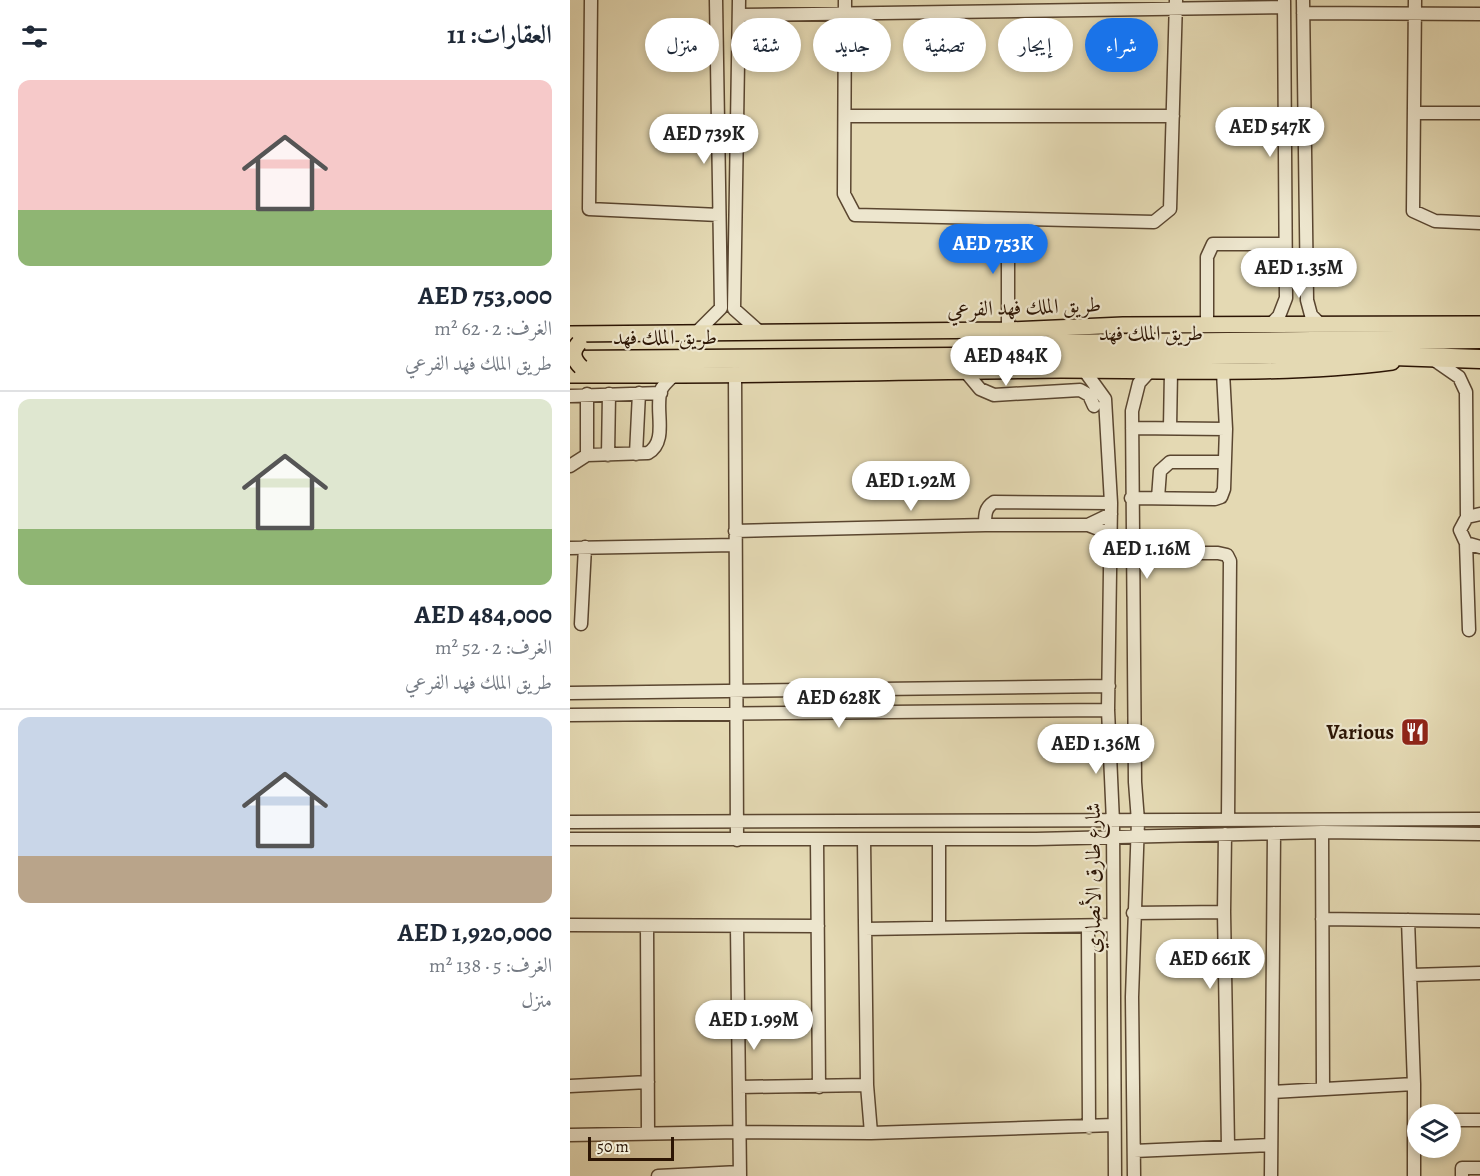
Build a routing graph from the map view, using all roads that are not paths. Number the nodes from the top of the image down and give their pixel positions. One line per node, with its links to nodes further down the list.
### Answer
1 (591, 0): 19 (street)
2 (716, 0): 19 (street)
3 (739, 0): 13 (street)
4 (845, 0): 10 (street)
5 (1303, 0): 9 (street)
6 (1415, 0): 11 (street)
7 (1176, 4): 8 (street); 10 (street); 18 (street)
8 (1284, 9): 14 (street); 22 (street)
9 (1303, 13): 11 (street); 14 (street)
10 (845, 14): 13 (street); 17 (street)
11 (1415, 14): 12 (street); 16 (street)
12 (1480, 14)
13 (740, 15): 31 (street)
14 (1304, 33): 23 (street)
15 (1480, 112): 16 (street)
16 (1414, 113): 21 (street)
17 (844, 116): 18 (street); 20 (street)
18 (1173, 116): 20 (street)
19 (719, 215): 30 (street)
20 (1008, 220): 29 (street)
21 (1480, 223)
22 (1285, 244): 24 (street); 28 (street)
23 (1307, 276): 24 (street); 26 (street)
24 (1285, 279): 25 (street)
25 (1271, 324): 26 (main road, طريق الملك فهد الفرعي); 28 (main road, طريق الملك فهد الفرعي)
26 (1320, 324): 27 (main road, طريق الملك فهد الفرعي)
27 (1480, 324)
28 (1207, 325): 29 (main road, طريق الملك فهد الفرعي)
29 (1008, 330): 31 (main road, طريق الملك فهد الفرعي)
30 (696, 333): 31 (main road, طريق الملك فهد الفرعي); 33 (main road, طريق الملك فهد الفرعي)
31 (761, 333)
32 (1480, 339): 33 (highway, طريق الملك فهد)
33 (578, 340): 36 (main road, bridge)
34 (1425, 359): 35 (highway, طريق الملك فهد); 36 (highway, طريق الملك فهد); 41 (main road); 62 (street)
35 (1480, 359)
36 (579, 369): 43 (main road)
37 (1084, 370): 38 (main road); 39 (main road); 60 (street, شارع طارق الأنصاري)
38 (965, 371): 42 (main road); 49 (street)
39 (1150, 371): 40 (main road); 50 (street)
40 (1171, 371): 41 (main road); 51 (street)
41 (1223, 372): 52 (street)
42 (735, 373): 43 (main road); 65 (street)
43 (674, 375): 45 (street)
44 (639, 393): 45 (street); 47 (street); 53 (street)
45 (661, 393): 53 (street)
46 (587, 394): 47 (street); 48 (street); 54 (street)
47 (609, 394): 55 (street)
48 (570, 396)
49 (1094, 406)
50 (1132, 428): 51 (street); 58 (street)
51 (1170, 428): 52 (street)
52 (1226, 429): 56 (street)
53 (636, 454): 55 (street)
54 (588, 455): 55 (street); 57 (street)
55 (608, 455)
56 (1225, 462): 59 (street); 59 (street)
57 (570, 466)
58 (1131, 498): 59 (street); 72 (street)
59 (1158, 498)
60 (1111, 509): 63 (street); 64 (street); 66 (street, شارع طارق الأنصاري)
61 (1480, 514): 62 (street)
62 (1467, 517): 67 (street)
63 (985, 525): 64 (street); 65 (street)
64 (1088, 525): 66 (street)
65 (735, 531): 68 (street)
66 (1111, 534): 75 (street, شارع طارق الأنصاري)
67 (1466, 543): 69 (street); 74 (street)
68 (735, 545): 71 (street); 76 (street)
69 (1480, 547)
70 (570, 548): 71 (street)
71 (585, 548): 73 (street)
72 (1132, 553): 83 (street); 84 (street)
73 (581, 624)
74 (1469, 630)
75 (1108, 686): 76 (street); 78 (street, شارع طارق الأنصاري)
76 (737, 690): 77 (street); 80 (street)
77 (570, 693)
78 (1108, 710): 80 (street); 86 (street, شارع طارق الأنصاري)
79 (570, 715): 80 (street)
80 (738, 715): 82 (street)
81 (1480, 819): 83 (street)
82 (737, 820): 85 (street); 86 (street); 94 (street)
83 (1228, 820): 84 (street)
84 (1138, 821): 86 (street); 92 (street)
85 (570, 822)
86 (1113, 822): 91 (street, شارع طارق الأنصاري)
87 (1322, 832): 88 (street); 90 (street); 100 (street)
88 (1275, 833): 89 (street); 120 (street)
89 (1226, 834): 92 (street); 98 (street)
90 (1480, 834)
91 (1112, 836): 92 (street); 96 (street); 104 (street, شارع طارق الأنصاري)
92 (1138, 836): 99 (street)
93 (570, 840): 94 (street)
94 (737, 840): 97 (street)
95 (864, 840): 96 (street); 97 (street); 110 (street)
96 (939, 840): 109 (street)
97 (817, 841): 107 (street)
98 (1224, 912): 99 (street); 131 (street)
99 (1133, 913): 132 (street)
100 (1322, 919): 101 (street); 119 (street)
101 (1408, 920): 102 (street); 112 (street)
102 (1480, 921)
103 (570, 925): 105 (street)
104 (1113, 925): 108 (street); 124 (street, شارع طارق الأنصاري)
105 (647, 926): 106 (street); 113 (street)
106 (737, 926): 107 (street); 117 (street)
107 (818, 926): 118 (street)
108 (1088, 926): 109 (street); 125 (street)
109 (939, 928): 110 (street)
110 (865, 929): 115 (street)
111 (1480, 972): 112 (street)
112 (1411, 975): 114 (street)
113 (648, 1082): 116 (street); 128 (street)
114 (1414, 1084): 119 (street); 121 (street)
115 (867, 1085): 118 (street); 127 (street)
116 (570, 1086)
117 (739, 1087): 118 (street); 126 (street)
118 (819, 1087)
119 (1323, 1088): 120 (street)
120 (1272, 1092): 130 (street)
121 (1415, 1104)
122 (1461, 1120): 123 (street)
123 (1480, 1120)
124 (1114, 1125): 125 (street); 138 (street, شارع طارق الأنصاري)
125 (1089, 1127): 127 (street)
126 (739, 1132): 127 (street); 128 (street); 135 (street)
127 (871, 1133)
128 (648, 1134): 129 (street)
129 (570, 1135)
130 (1271, 1145): 131 (street); 140 (street)
131 (1228, 1146): 132 (street)
132 (1134, 1151): 139 (street)
133 (1415, 1158): 141 (street)
134 (1480, 1168): 142 (street)
135 (740, 1174): 136 (street)
136 (687, 1175): 137 (street)
137 (658, 1176)
138 (1115, 1176)
139 (1134, 1176)
140 (1271, 1176)
141 (1414, 1176)
142 (1462, 1176)

